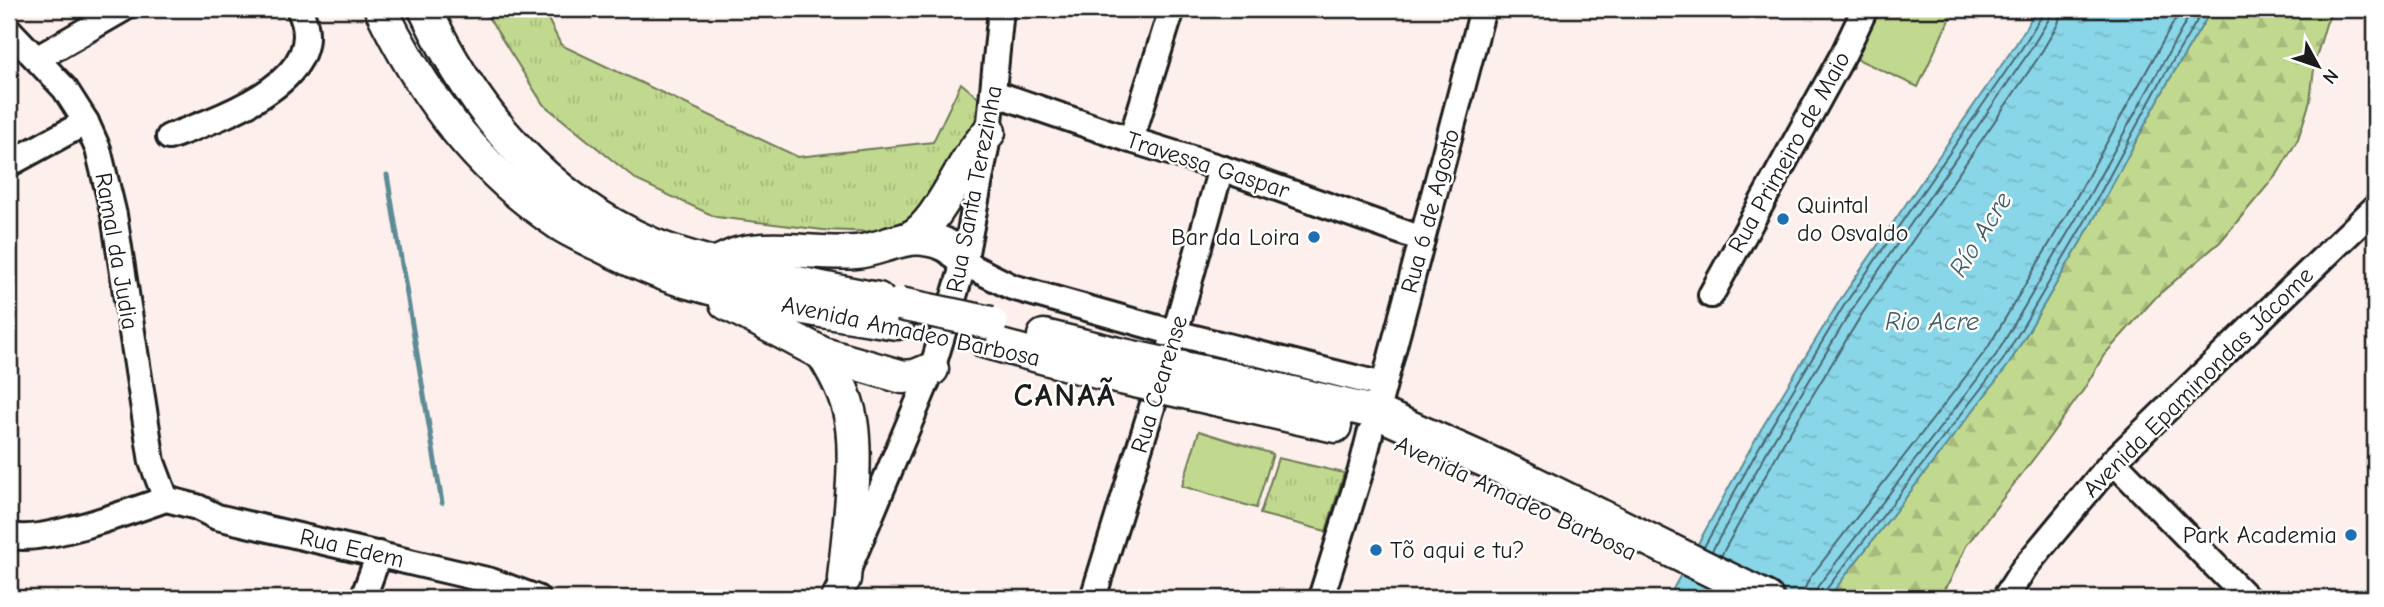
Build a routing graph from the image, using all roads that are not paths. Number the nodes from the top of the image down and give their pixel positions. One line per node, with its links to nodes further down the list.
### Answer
1 (123, 9): 10 (street)
2 (299, 9): 14 (street)
3 (381, 9): 22 (main road, Avenida Amadeo Barbosa)
4 (425, 9): 22 (main road, Avenida Amadeo Barbosa)
5 (1002, 9): 11 (street, Rua Santa Terezinha)
6 (1172, 9): 15 (street)
7 (1483, 9): 20 (street, Rua 6 de Agosto)
8 (1865, 9): 23 (street, Rua Primeiro de Maio)
9 (9, 30): 10 (street, Ramal da Judia)
10 (38, 58): 12 (street, Ramal da Judia)
11 (994, 93): 13 (street, Rua Santa Terezinha); 15 (street, Travessa Gaspar)
12 (86, 122): 16 (street); 29 (street, Ramal da Judia)
13 (989, 132): 19 (main road); 21 (street, Rua Santa Terezinha)
14 (169, 137)
15 (1131, 140): 17 (street, Travessa Gaspar)
16 (9, 164)
17 (1221, 168): 20 (street, Travessa Gaspar); 24 (street, Rua Cearense)
18 (2375, 208): 28 (street, Avenida Epaminondas Jácome)
19 (909, 238): 21 (main road); 22 (main road)
20 (1422, 239): 27 (street, Rua 6 de Agosto)
21 (964, 263): 24 (street); 26 (street, Rua Santa Terezinha)
22 (700, 273): 25 (main road); 27 (main road, Avenida Amadeo Barbosa, bridge)
23 (1712, 295)
24 (1175, 333): 27 (street); 35 (street, Rua Cearense)
25 (823, 354): 26 (main road); 32 (main road)
26 (932, 369): 32 (street, Rua Santa Terezinha)
27 (1377, 411): 36 (street, Rua 6 de Agosto); 37 (main road, Avenida Amadeo Barbosa); 38 (main road, Avenida Amadeo Barbosa)
28 (2113, 461): 39 (street, Avenida Epaminondas Jácome); 40 (street)
29 (166, 499): 30 (street); 31 (street, Rua Edem)
30 (9, 535)
31 (379, 554): 33 (street); 34 (street, Rua Edem)
32 (839, 589)
33 (363, 598)
34 (537, 598)
35 (1093, 598)
36 (1321, 598)
37 (1726, 598)
38 (1768, 598)
39 (2005, 598)
40 (2247, 598)

